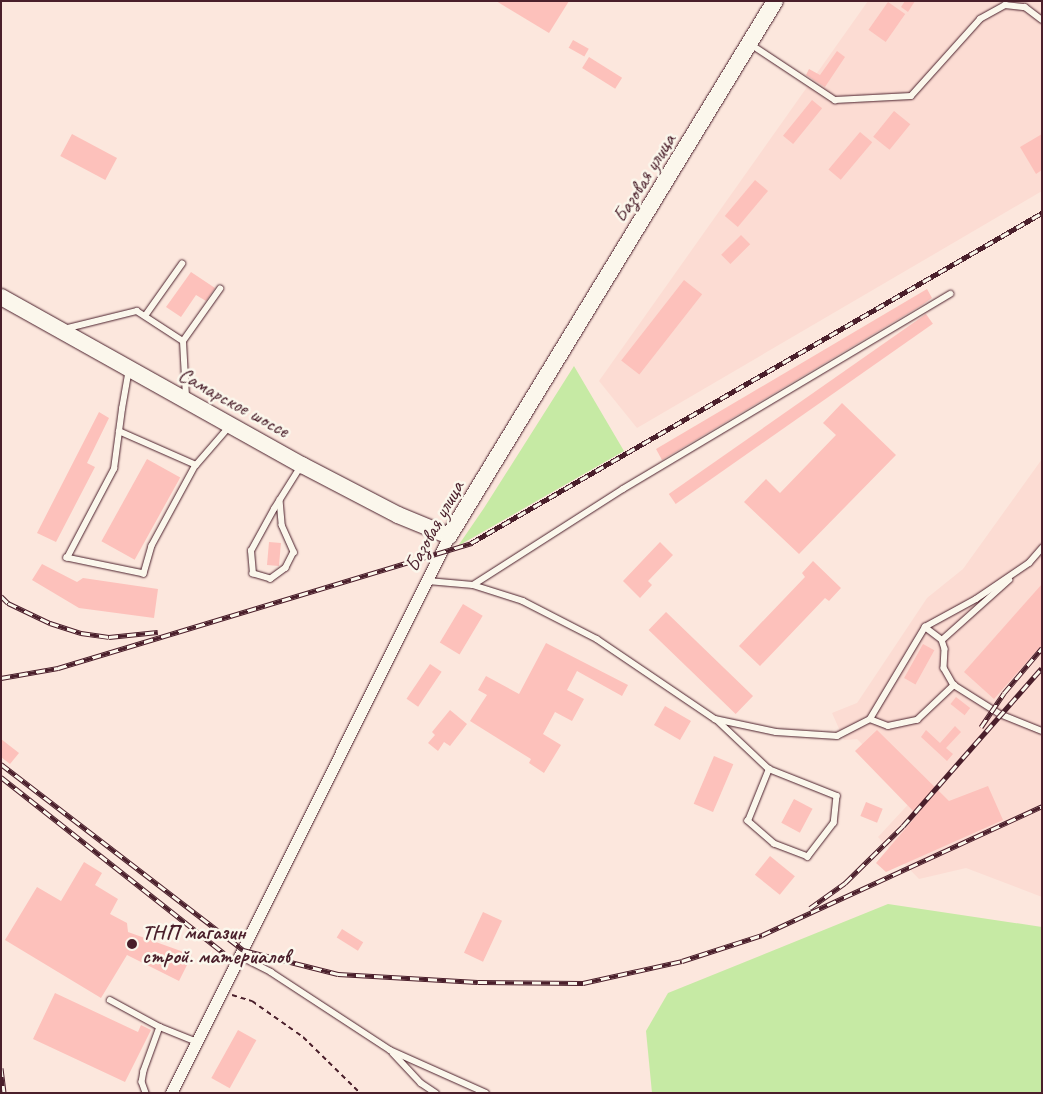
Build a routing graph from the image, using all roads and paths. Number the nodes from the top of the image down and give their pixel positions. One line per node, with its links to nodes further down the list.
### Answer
1 (775, 1): 5 (street, Базовая улица)
2 (1028, 1): 3 (lane)
3 (1025, 7): 4 (lane); 5 (lane)
4 (1042, 20)
5 (752, 45): 20 (street, Базовая улица)
6 (182, 264): 10 (lane)
7 (220, 289): 12 (lane)
8 (950, 294): 24 (lane)
9 (1, 297): 11 (street, Самарское шоссе)
10 (145, 316): 11 (lane); 12 (lane)
11 (60, 329): 13 (street, Самарское шоссе)
12 (183, 341): 14 (lane)
13 (129, 367): 14 (street, Самарское шоссе); 16 (lane)
14 (186, 399): 15 (street, Самарское шоссе)
15 (231, 425): 17 (lane); 18 (street, Самарское шоссе)
16 (119, 431): 17 (lane); 17 (lane)
17 (196, 465)
18 (302, 465): 19 (lane); 20 (street, Самарское шоссе)
19 (280, 500): 19 (lane)
20 (449, 536): 23 (street, Базовая улица)
21 (1042, 548): 22 (lane)
22 (1029, 563): 25 (lane); 26 (lane)
23 (428, 581): 24 (lane); 32 (street, Базовая улица)
24 (473, 585): 29 (lane)
25 (925, 627): 26 (lane); 28 (lane)
26 (942, 640): 27 (lane)
27 (954, 685): 28 (lane); 30 (lane)
28 (870, 718): 29 (lane)
29 (716, 719): 31 (lane)
30 (1042, 730)
31 (769, 769): 31 (lane)
32 (240, 956): 33 (street, Базовая улица); 37 (lane)
33 (222, 992): 36 (street, Базовая улица); 40 (path)
34 (110, 1000): 35 (lane)
35 (160, 1027): 36 (lane); 38 (lane)
36 (198, 1042): 39 (street, Базовая улица)
37 (390, 1050): 41 (lane); 42 (lane)
38 (146, 1093)
39 (171, 1093)
40 (360, 1093)
41 (436, 1093)
42 (486, 1093)

